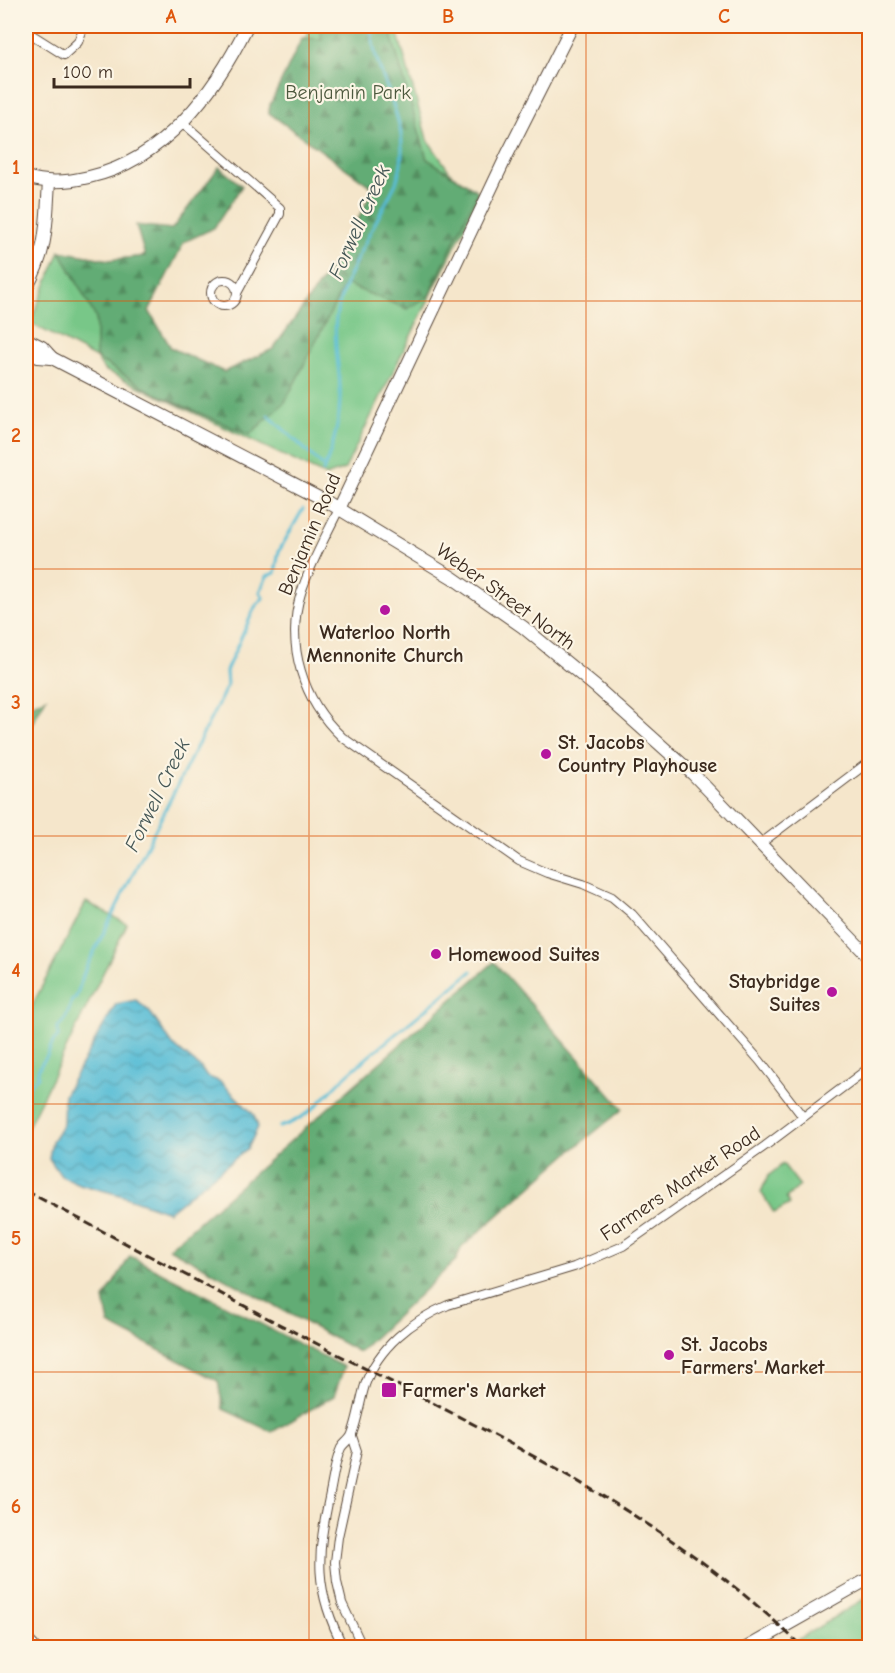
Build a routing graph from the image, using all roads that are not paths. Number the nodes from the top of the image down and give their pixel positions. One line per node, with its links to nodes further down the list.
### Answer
1 (84, 26): 4 (street)
2 (247, 26): 5 (main road)
3 (572, 26): 13 (main road, Benjamin Road)
4 (26, 31)
5 (182, 122): 7 (main road); 9 (street)
6 (26, 177): 7 (main road)
7 (49, 182): 8 (main road)
8 (26, 289)
9 (237, 293)
10 (26, 339): 12 (main road, Weber Street North)
11 (26, 351): 12 (main road, Weber Street North)
12 (52, 358): 13 (main road, Weber Street North)
13 (339, 508): 15 (main road, Weber Street North); 18 (street, Benjamin Road)
14 (870, 761): 15 (street)
15 (760, 844): 16 (main road, Weber Street North)
16 (870, 958)
17 (870, 1066): 18 (street, Farmers Market Road)
18 (803, 1117): 19 (street, Farmers Market Road)
19 (352, 1437): 23 (street, Farmers Market Road); 24 (street, Farmers Market Road)
20 (870, 1578): 25 (main road)
21 (26, 1642): 22 (highway)
22 (32, 1647)
23 (344, 1647)
24 (363, 1647)
25 (746, 1647)

